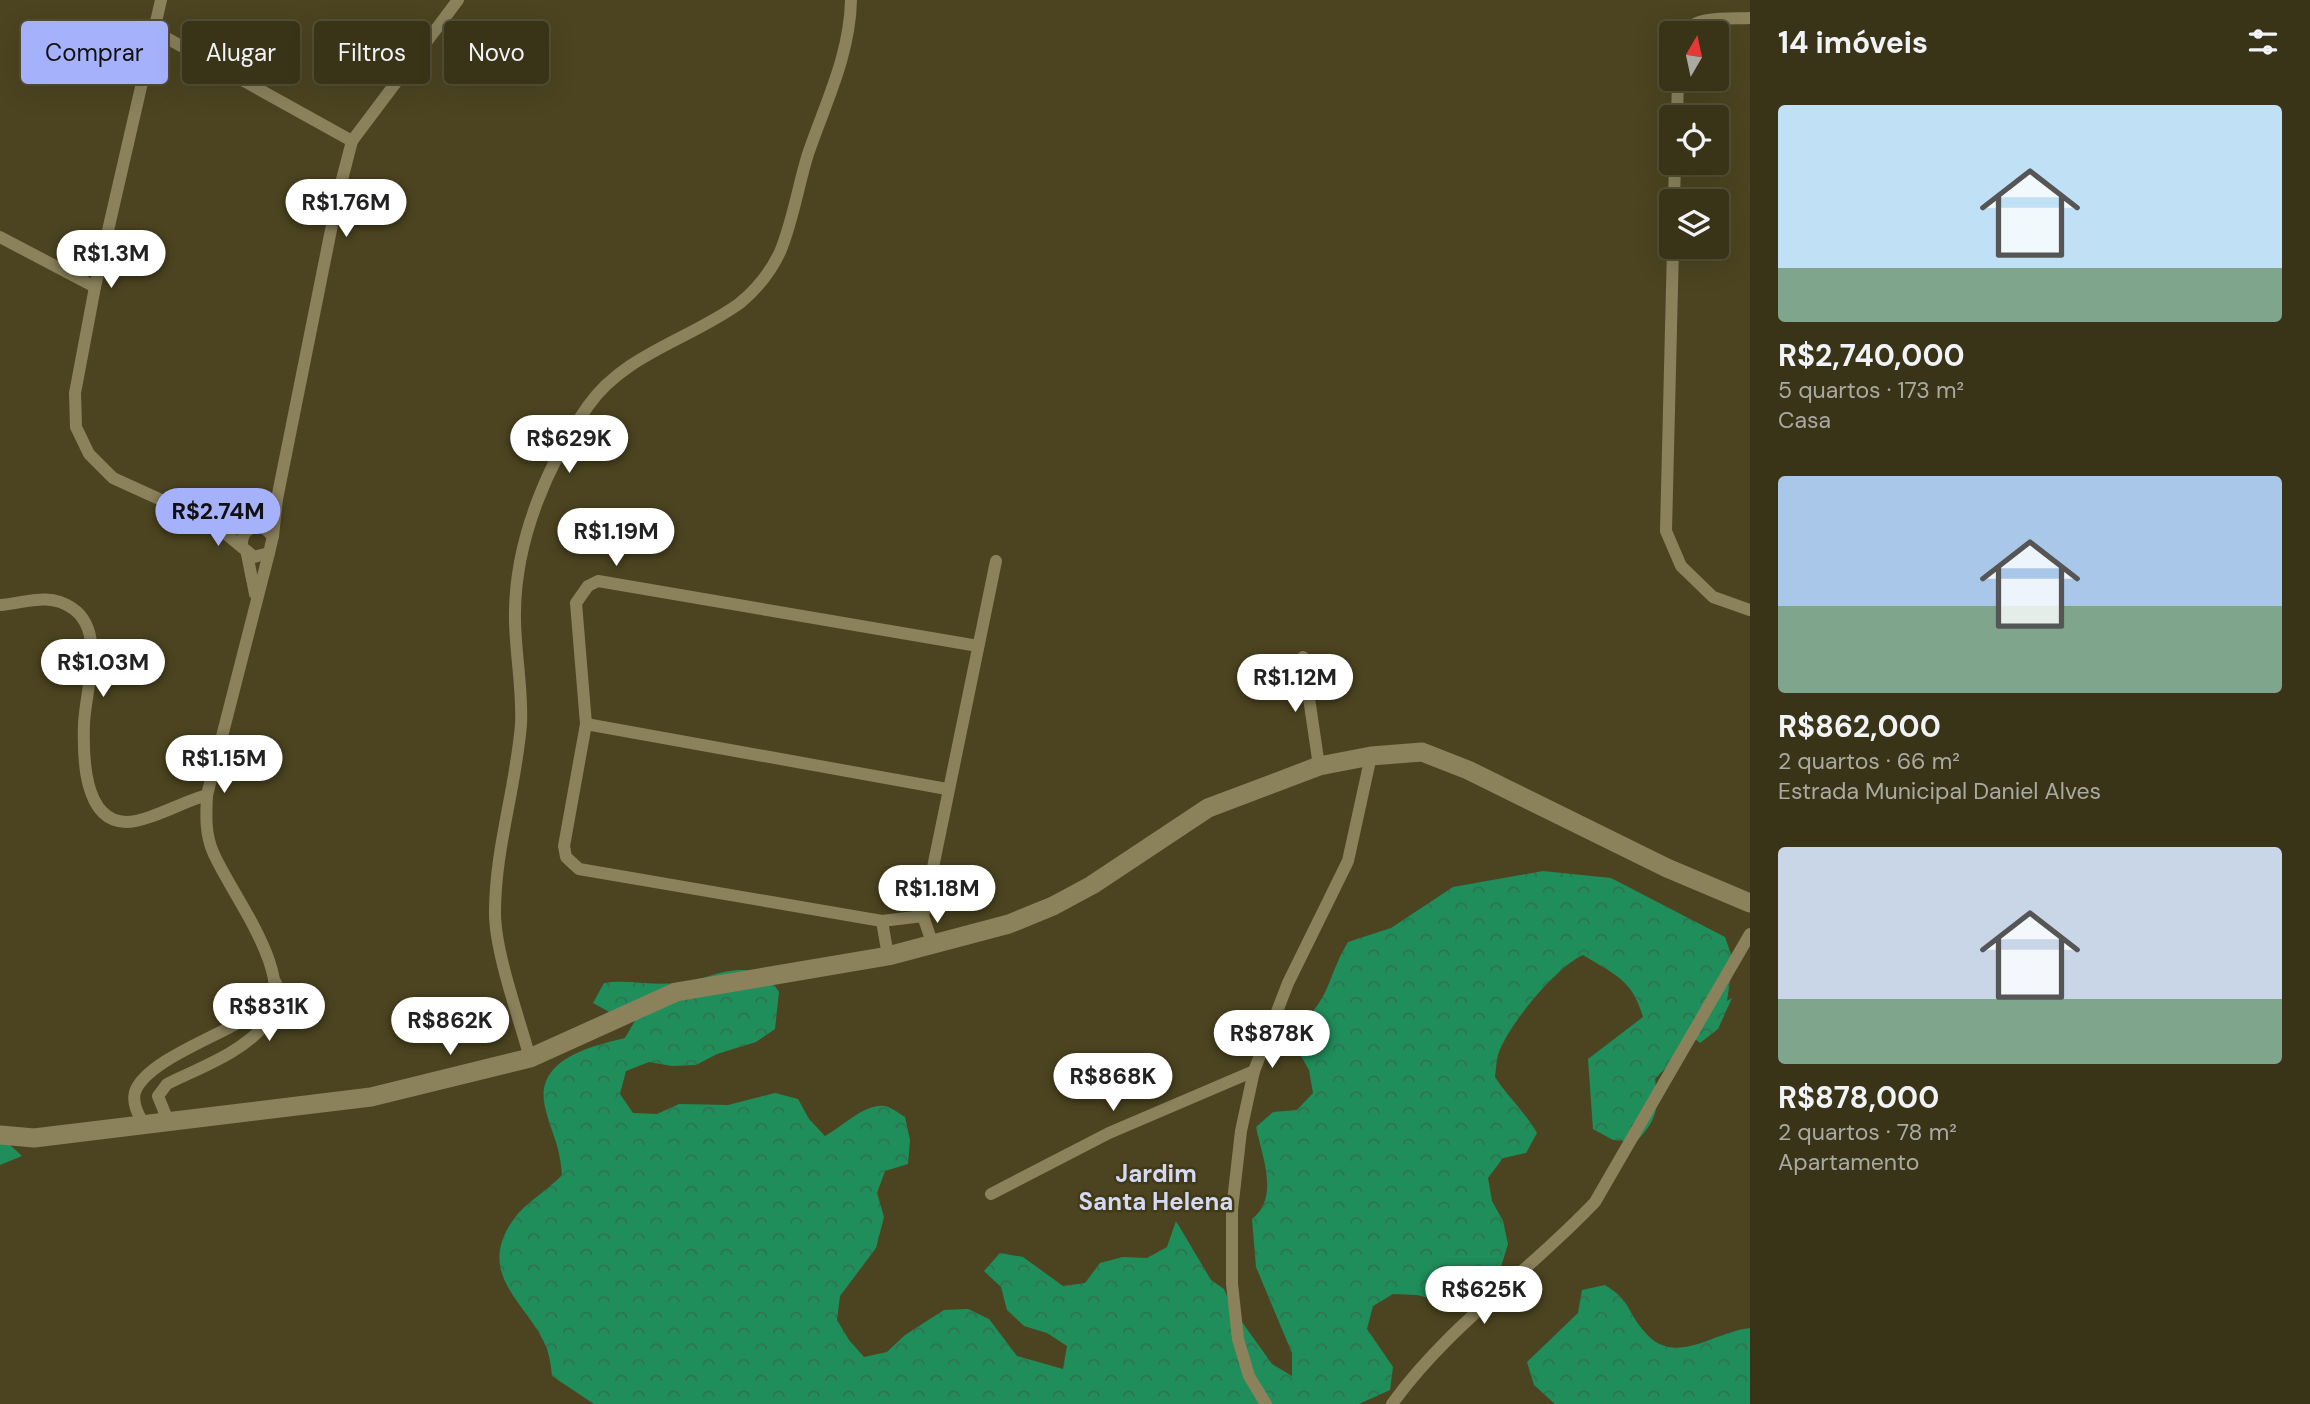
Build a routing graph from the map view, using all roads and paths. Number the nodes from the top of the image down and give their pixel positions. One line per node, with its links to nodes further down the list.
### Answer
1 (161, 0): 5 (street)
2 (458, 0): 9 (street)
3 (851, 0): 37 (street)
4 (1750, 18): 6 (street)
5 (156, 21)
6 (1704, 21)
7 (168, 39): 9 (street)
8 (142, 84): 12 (street)
9 (352, 141): 13 (street)
10 (0, 237): 12 (street)
11 (1673, 259): 22 (street)
12 (94, 287): 14 (street)
13 (277, 499): 15 (street); 16 (street)
14 (214, 524): 15 (street); 17 (street)
15 (253, 527): 16 (street); 17 (street)
16 (273, 536): 18 (street)
17 (245, 550): 18 (street); 20 (street)
18 (269, 553): 20 (street)
19 (996, 561): 23 (street)
20 (256, 598): 29 (street)
21 (0, 605): 29 (street)
22 (1750, 610)
23 (978, 646): 25 (street); 28 (street)
24 (1303, 657): 27 (street)
25 (586, 723): 28 (street); 32 (street)
26 (1371, 756): 27 (street); 30 (street); 38 (street)
27 (1319, 766): 34 (street)
28 (947, 789): 31 (street)
29 (206, 794): 36 (street)
30 (1750, 903)
31 (923, 916): 32 (street); 34 (street)
32 (883, 921): 35 (street)
33 (1750, 934): 44 (street)
34 (933, 945): 35 (street)
35 (888, 956): 37 (street)
36 (277, 983): 39 (street); 40 (street)
37 (530, 1058): 39 (street)
38 (1254, 1071): 42 (street); 43 (street)
39 (167, 1121): 40 (street)
40 (143, 1123): 41 (street)
41 (0, 1135)
42 (991, 1194)
43 (1266, 1404)
44 (1392, 1404)

